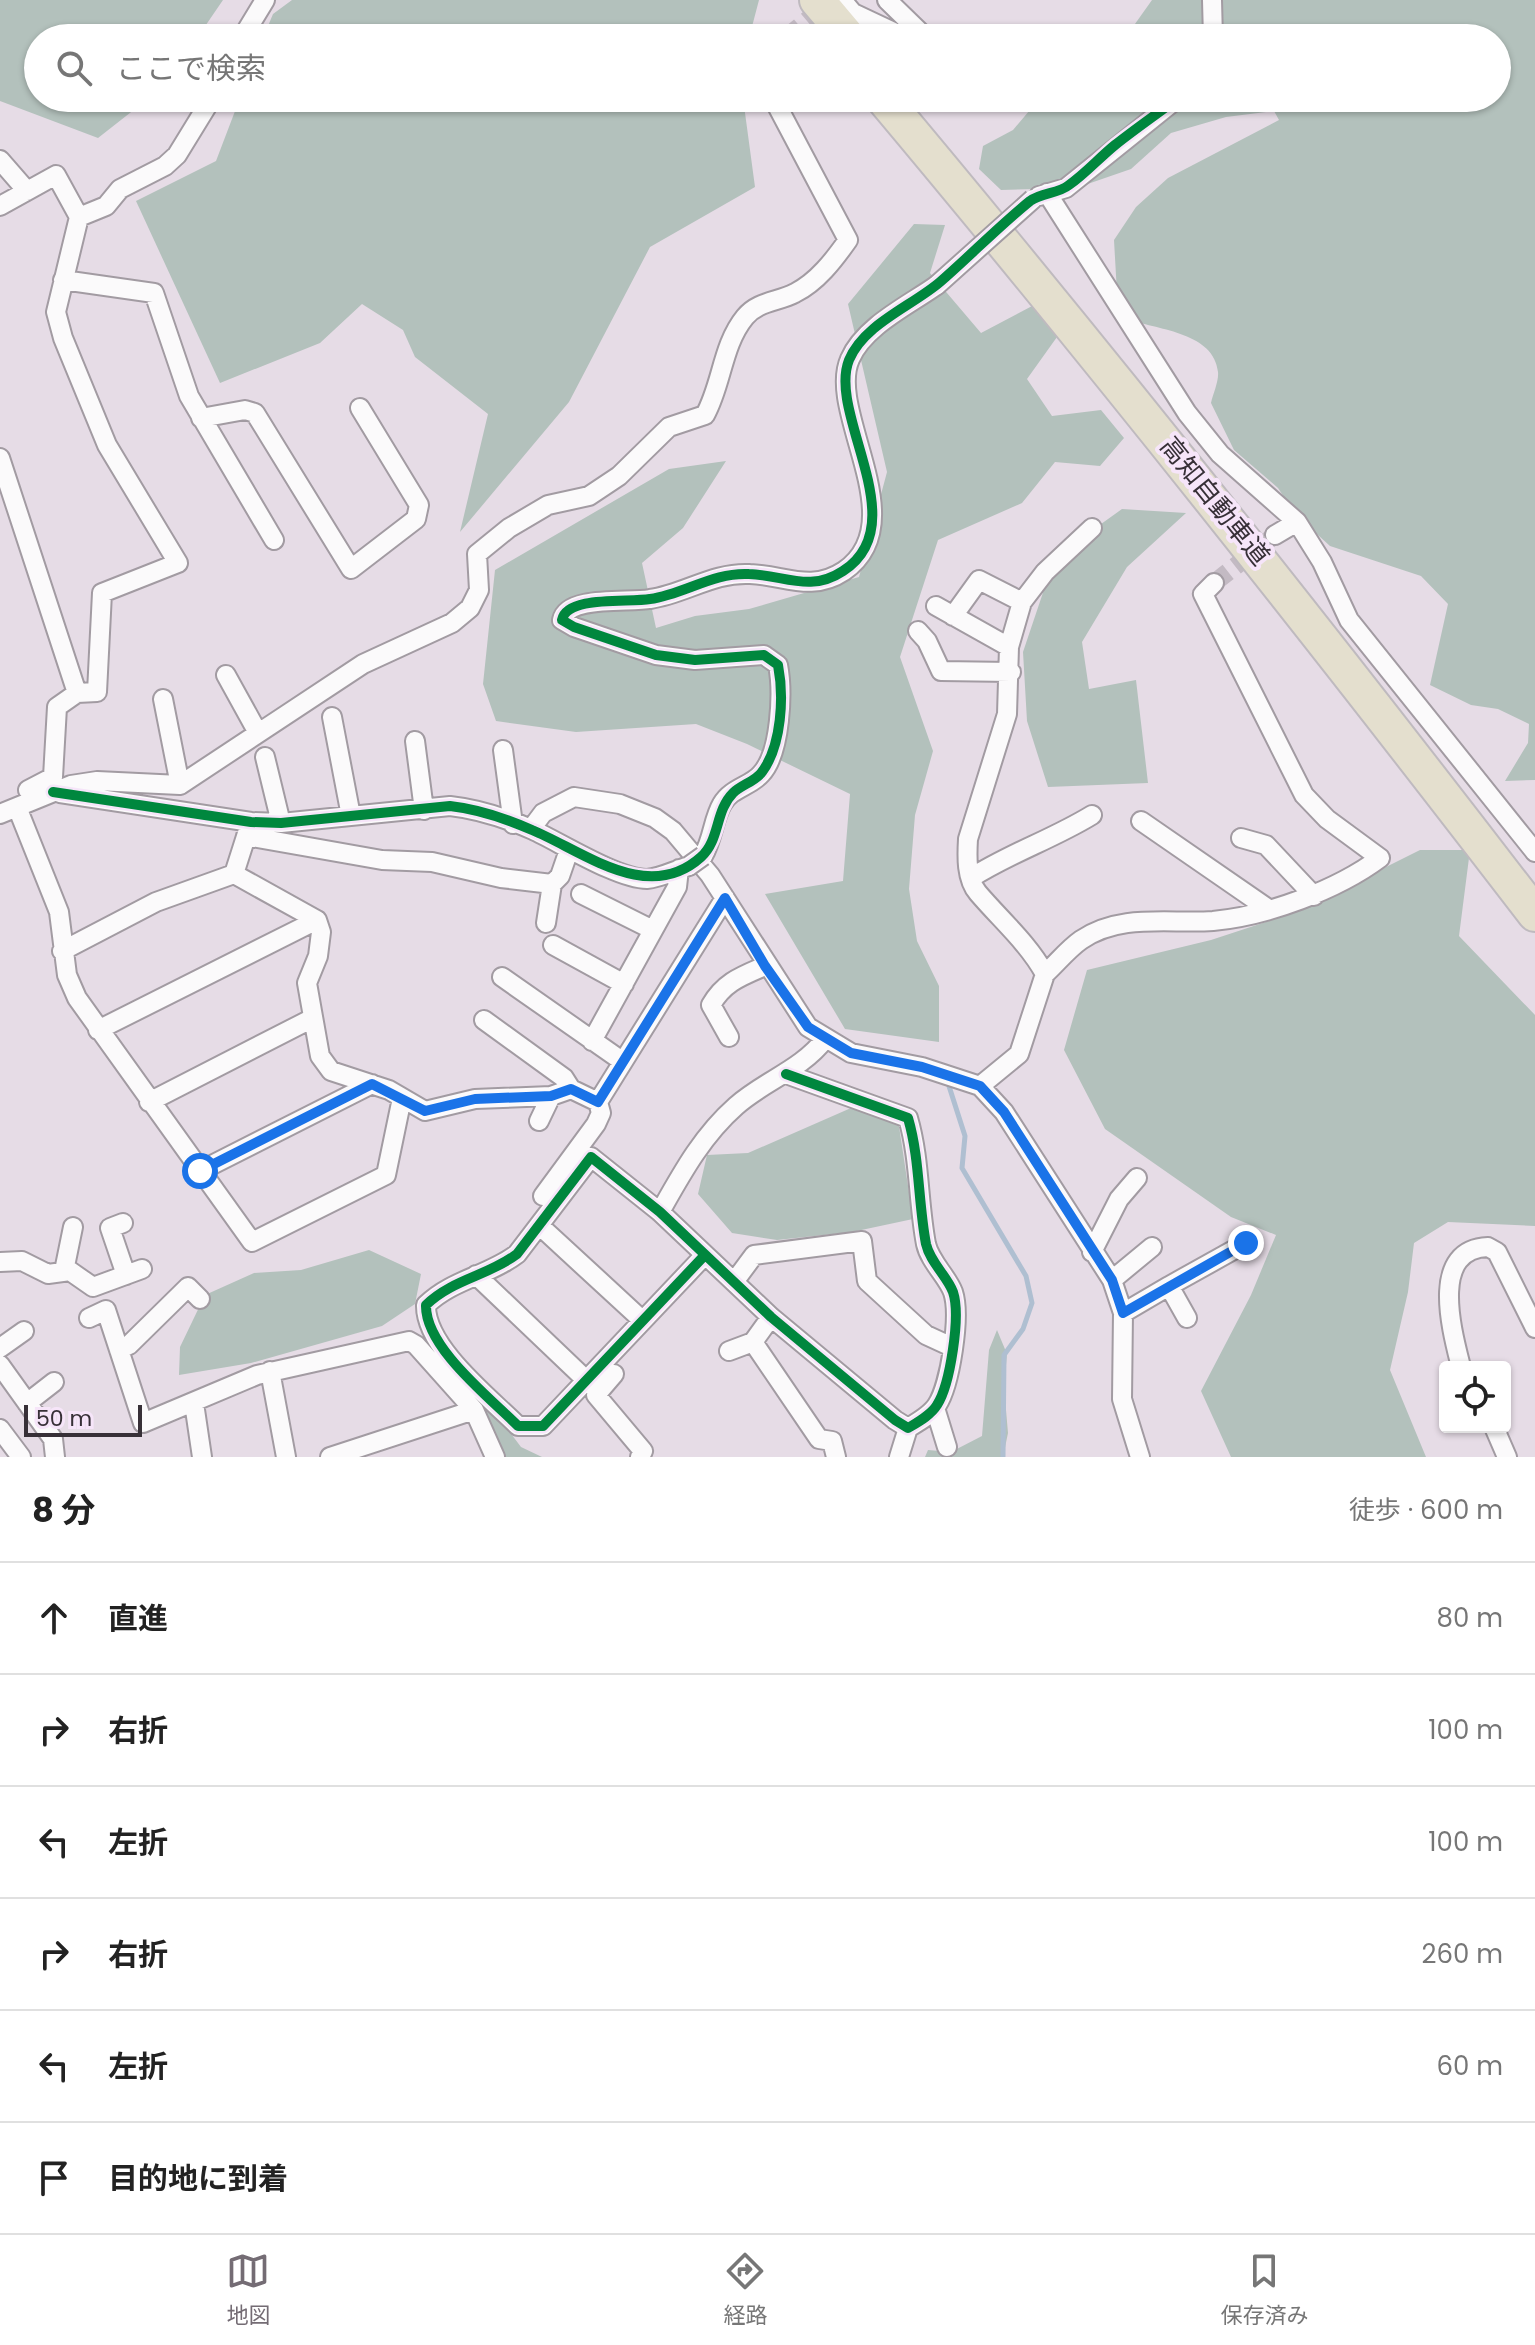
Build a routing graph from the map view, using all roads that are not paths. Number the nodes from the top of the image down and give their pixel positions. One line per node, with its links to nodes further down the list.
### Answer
1 (265, 0): 7 (street)
2 (800, 0): 8 (highway)
3 (817, 0): 9 (highway)
4 (842, 0): 10 (street)
5 (887, 0): 11 (street)
6 (1212, 0): 12 (street)
7 (250, 24)
8 (820, 24)
9 (837, 24)
10 (876, 24)
11 (912, 24)
12 (1213, 24)
13 (203, 112): 22 (street)
14 (780, 112): 43 (street)
15 (895, 112): 69 (highway, 高知自動車道)
16 (911, 112): 64 (highway, 高知自動車道)
17 (1161, 112): 20 (street)
18 (0, 160): 19 (street)
19 (27, 191): 21 (street); 22 (street)
20 (1040, 196): 28 (street); 60 (street, bridge)
21 (0, 206)
22 (79, 217): 23 (street)
23 (63, 280): 25 (street); 40 (street)
24 (360, 408): 25 (street)
25 (201, 418): 31 (street)
26 (0, 458): 27 (street)
27 (2, 479): 40 (street)
28 (1297, 522): 30 (street); 59 (street)
29 (1092, 528): 33 (street)
30 (1275, 535)
31 (274, 540)
32 (1214, 583): 66 (street)
33 (1022, 602): 35 (street); 37 (street)
34 (936, 606): 35 (street)
35 (953, 616): 37 (street)
36 (918, 631): 38 (street)
37 (1009, 647): 38 (street)
38 (1011, 672): 62 (street)
39 (226, 675): 43 (street)
40 (77, 693): 49 (street)
41 (163, 699): 47 (street)
42 (332, 717): 52 (street)
43 (258, 733): 47 (street)
44 (415, 741): 50 (street)
45 (503, 750): 55 (street)
46 (265, 757): 54 (street)
47 (180, 785): 48 (street)
48 (53, 792): 49 (street); 56 (street)
49 (4, 809): 74 (street)
50 (424, 810): 52 (street); 55 (street)
51 (1092, 815): 62 (street)
52 (351, 816): 54 (street)
53 (1141, 821): 68 (street)
54 (281, 823): 56 (street)
55 (522, 827): 58 (street); 67 (street)
56 (248, 829): 61 (street); 63 (street)
57 (1241, 838): 66 (street)
58 (569, 850): 60 (street); 63 (street)
59 (1535, 852)
60 (690, 864): 72 (street)
61 (234, 874): 70 (street); 74 (street)
62 (971, 878): 76 (street)
63 (552, 884): 71 (street)
64 (1535, 890)
65 (581, 894): 72 (street)
66 (1314, 896): 68 (street)
67 (725, 898): 75 (street); 85 (street)
68 (1267, 908): 76 (street)
69 (1535, 914)
70 (317, 920): 79 (street); 81 (street)
71 (546, 923)
72 (653, 930): 78 (street)
73 (553, 945): 78 (street)
74 (62, 951): 81 (street)
75 (765, 966): 82 (street); 83 (street)
76 (1045, 974): 88 (street)
77 (502, 977): 84 (street)
78 (624, 984): 84 (street)
79 (313, 1018): 87 (street); 92 (street)
80 (484, 1020): 89 (street)
81 (98, 1030): 92 (street)
82 (729, 1037)
83 (825, 1039): 86 (street); 88 (street)
84 (592, 1041): 85 (street)
85 (622, 1061): 93 (street)
86 (786, 1074): 98 (street); 121 (street)
87 (372, 1084): 91 (street); 95 (street)
88 (980, 1086): 104 (street)
89 (571, 1089): 90 (street); 93 (street)
90 (551, 1096): 91 (street); 94 (street)
91 (402, 1098): 95 (street)
92 (149, 1102): 95 (street)
93 (598, 1102): 97 (street)
94 (539, 1121)
95 (200, 1171)
96 (1137, 1178): 104 (street)
97 (543, 1196)
98 (660, 1212): 100 (street); 105 (street)
99 (123, 1223): 107 (street)
100 (540, 1226): 108 (street); 117 (street)
101 (73, 1227): 107 (street)
102 (1246, 1243): 111 (street)
103 (1152, 1247): 109 (street)
104 (1092, 1252): 109 (street)
105 (704, 1256): 110 (street); 117 (street)
106 (0, 1262): 107 (street)
107 (64, 1271)
108 (476, 1275): 129 (street); 129 (street)
109 (1112, 1280): 113 (street)
110 (734, 1282): 114 (street); 121 (street)
111 (1169, 1286): 113 (street); 116 (street)
112 (200, 1299): 123 (street)
113 (1123, 1313): 148 (street)
114 (771, 1317): 120 (street); 135 (street)
115 (89, 1318): 123 (street)
116 (1187, 1318)
117 (642, 1320): 129 (street)
118 (1535, 1328): 125 (street)
119 (24, 1331): 122 (street)
120 (753, 1342): 124 (street); 146 (street)
121 (952, 1347): 133 (street)
122 (0, 1348)
123 (119, 1350): 132 (street)
124 (729, 1351)
125 (1460, 1361)
126 (0, 1365): 131 (street)
127 (270, 1371): 132 (street); 134 (street); 142 (street)
128 (614, 1374): 145 (street)
129 (584, 1378)
130 (54, 1382): 131 (street)
131 (27, 1403): 140 (street)
132 (194, 1403): 141 (street)
133 (935, 1408): 135 (street); 138 (street)
134 (474, 1410): 143 (street); 144 (street)
135 (908, 1428): 147 (street)
136 (0, 1429): 139 (street)
137 (1497, 1433): 149 (street)
138 (947, 1447)
139 (21, 1457)
140 (55, 1457)
141 (202, 1457)
142 (286, 1457)
143 (330, 1457)
144 (495, 1457)
145 (640, 1457)
146 (836, 1457)
147 (899, 1457)
148 (1140, 1457)
149 (1507, 1457)

